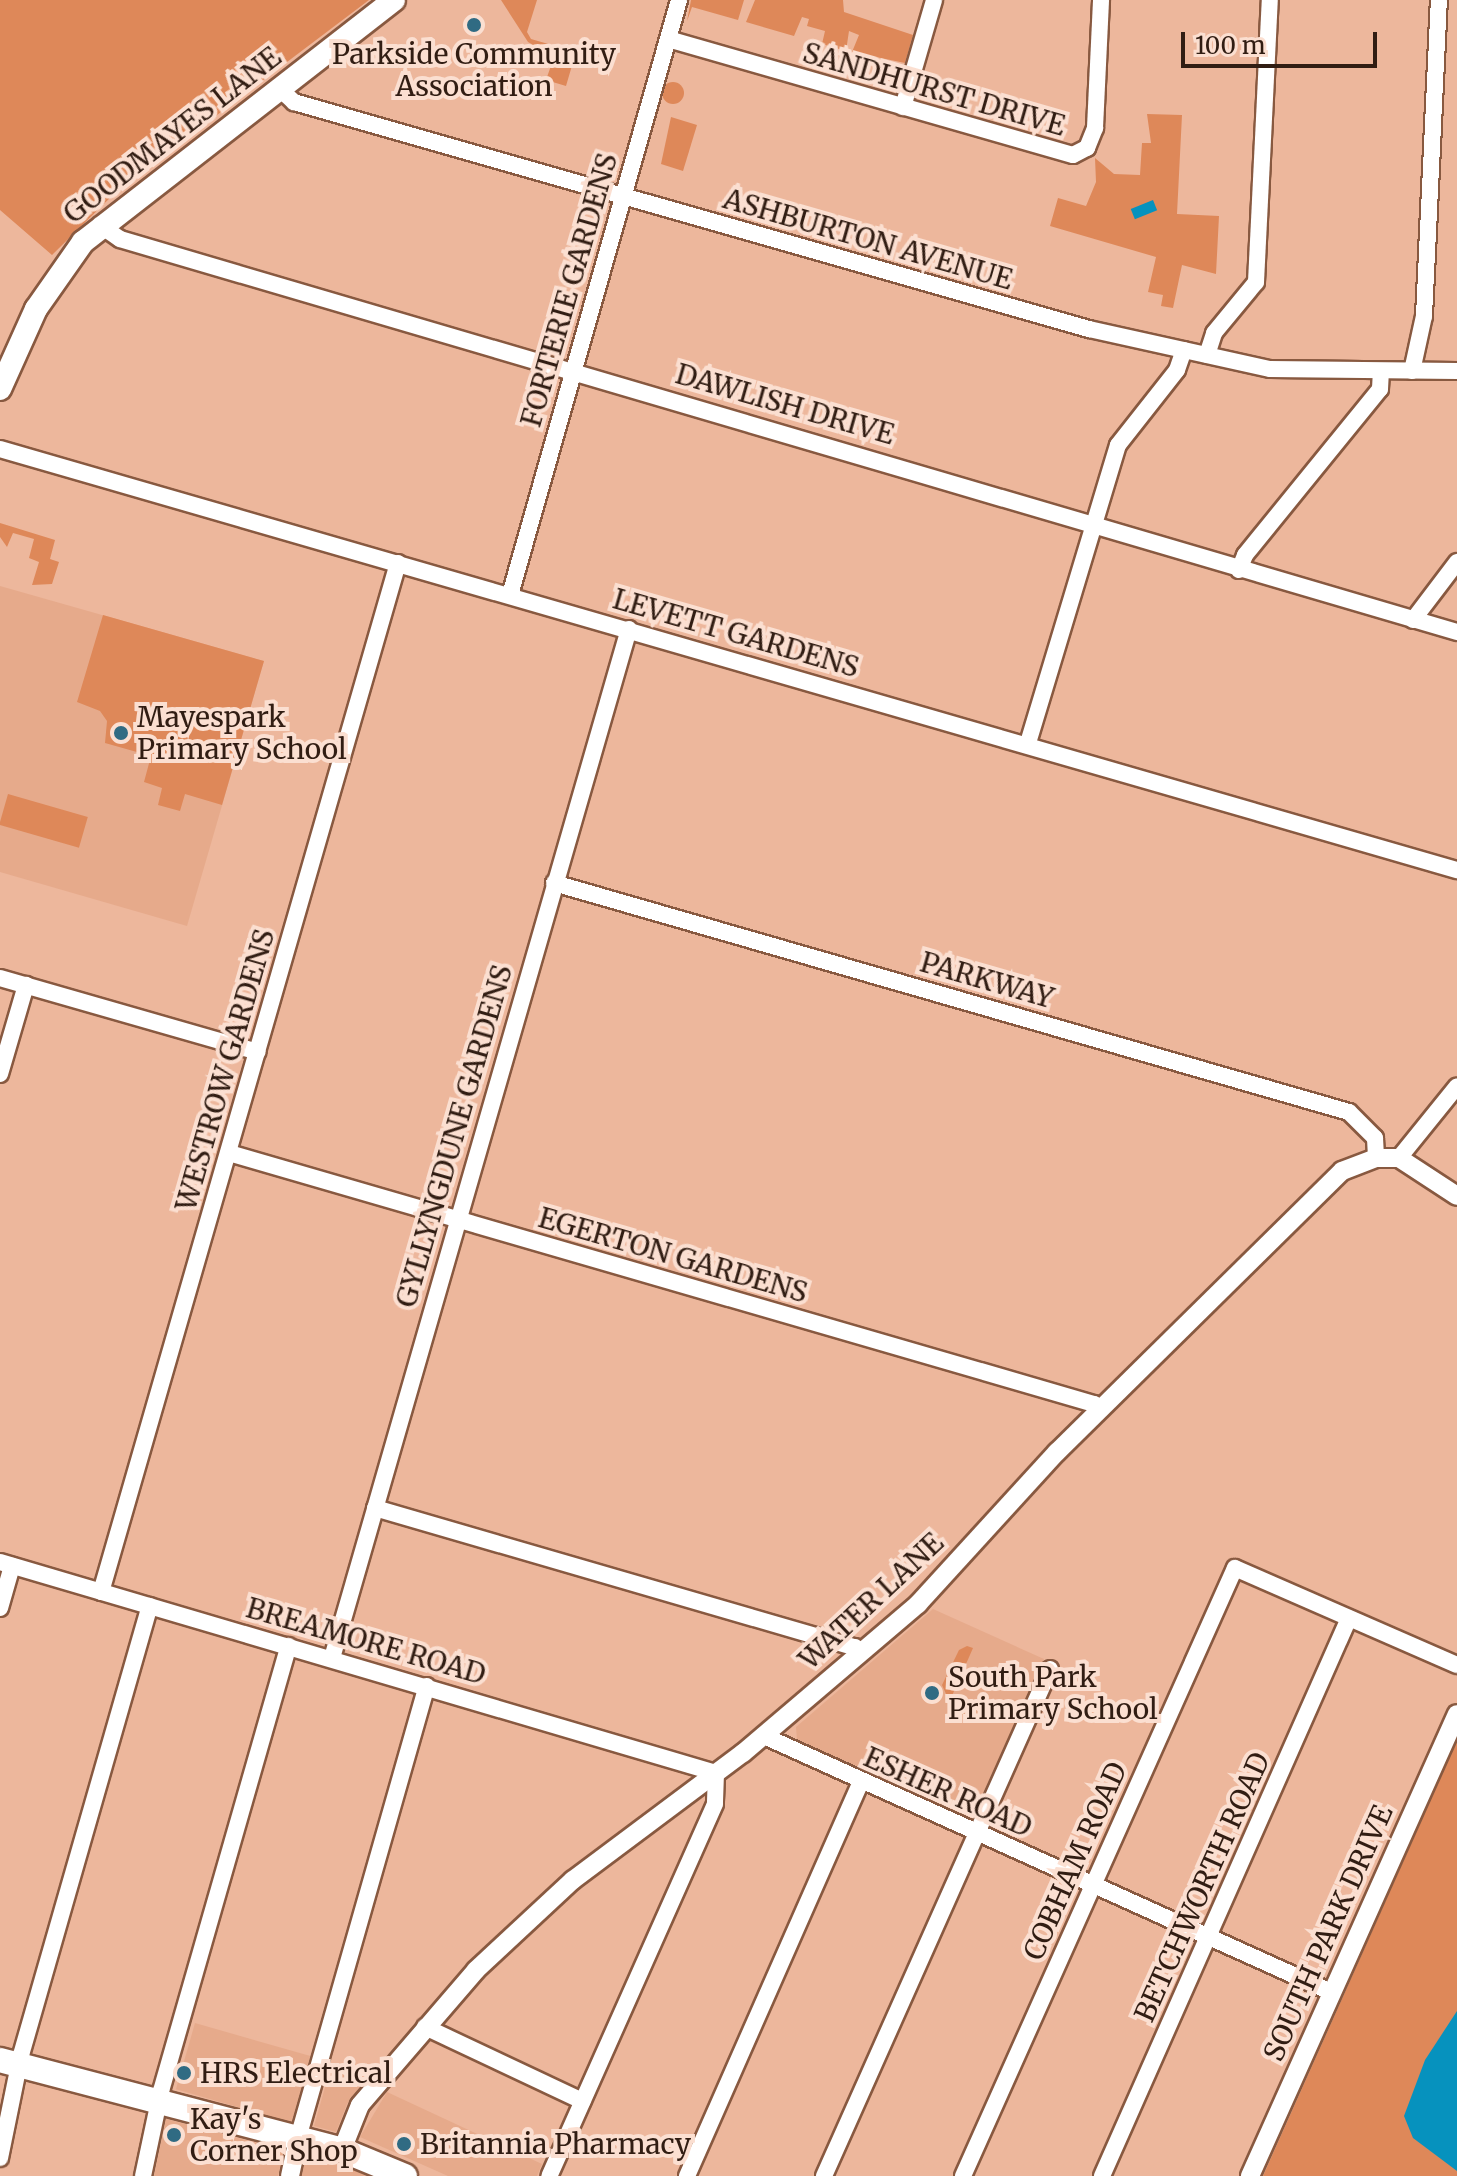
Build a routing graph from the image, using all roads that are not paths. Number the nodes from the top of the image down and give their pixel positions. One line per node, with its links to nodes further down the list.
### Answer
1 (394, 0): 8 (main road, GOODMAYES LANE)
2 (679, 0): 7 (street, FORTERIE GARDENS)
3 (934, 0): 9 (street)
4 (1101, 0): 9 (street, SANDHURST DRIVE)
5 (1270, 0): 13 (street)
6 (1439, 0): 15 (street)
7 (668, 39): 9 (street, SANDHURST DRIVE); 10 (street, FORTERIE GARDENS)
8 (279, 88): 10 (street, ASHBURTON AVENUE); 11 (main road, GOODMAYES LANE)
9 (903, 107)
10 (622, 196): 12 (street, ASHBURTON AVENUE); 14 (street, FORTERIE GARDENS)
11 (100, 225): 14 (street, DAWLISH DRIVE); 18 (main road, GOODMAYES LANE)
12 (1184, 350): 13 (street, ASHBURTON AVENUE); 20 (street)
13 (1207, 355): 17 (street, ASHBURTON AVENUE)
14 (573, 370): 20 (street, DAWLISH DRIVE); 24 (street, FORTERIE GARDENS)
15 (1412, 371): 16 (street, ASHBURTON AVENUE); 17 (street, ASHBURTON AVENUE)
16 (1457, 371)
17 (1381, 372): 23 (street)
18 (0, 389)
19 (0, 449): 22 (street, LEVETT GARDENS)
20 (1093, 524): 23 (street, DAWLISH DRIVE); 28 (street)
21 (1457, 562): 25 (street)
22 (398, 563): 24 (street, LEVETT GARDENS); 33 (street, WESTROW GARDENS)
23 (1239, 570): 25 (street, DAWLISH DRIVE)
24 (510, 595): 26 (street, LEVETT GARDENS)
25 (1413, 620): 27 (street, DAWLISH DRIVE)
26 (629, 629): 28 (street, LEVETT GARDENS); 30 (street, GYLLYNGDUNE GARDENS)
27 (1457, 632)
28 (1028, 743): 29 (street, LEVETT GARDENS)
29 (1457, 870)
30 (554, 883): 37 (street, PARKWAY); 40 (street, GYLLYNGDUNE GARDENS)
31 (0, 978): 32 (street)
32 (26, 985): 33 (street); 34 (street)
33 (258, 1052): 36 (street, WESTROW GARDENS)
34 (0, 1074)
35 (1457, 1086): 38 (street)
36 (229, 1153): 40 (street, EGERTON GARDENS); 44 (street, WESTROW GARDENS)
37 (1376, 1158): 38 (street, WATER LANE); 41 (street, WATER LANE)
38 (1399, 1158): 39 (street)
39 (1457, 1196)
40 (457, 1219): 41 (street, EGERTON GARDENS); 42 (street, GYLLYNGDUNE GARDENS)
41 (1100, 1410): 49 (street, WATER LANE)
42 (375, 1508): 49 (street); 50 (street, GYLLYNGDUNE GARDENS)
43 (6, 1564): 44 (street, BREAMORE ROAD); 46 (street)
44 (101, 1592): 45 (street, BREAMORE ROAD)
45 (150, 1606): 48 (street, BREAMORE ROAD); 63 (street)
46 (0, 1608)
47 (1349, 1618): 51 (street); 59 (street, COBHAM ROAD); 60 (street, BETCHWORTH ROAD)
48 (289, 1646): 50 (street, BREAMORE ROAD); 64 (street)
49 (861, 1653): 55 (street, WATER LANE)
50 (332, 1658): 53 (street, BREAMORE ROAD)
51 (1457, 1665)
52 (1050, 1669): 58 (street)
53 (427, 1686): 56 (street, BREAMORE ROAD); 66 (street)
54 (1457, 1714): 61 (street, SOUTH PARK DRIVE)
55 (764, 1736): 56 (street, WATER LANE); 57 (street, ESHER ROAD)
56 (716, 1773): 62 (street, WATER LANE); 65 (street)
57 (861, 1782): 58 (street, ESHER ROAD); 73 (street)
58 (977, 1833): 59 (street, ESHER ROAD); 74 (street)
59 (1093, 1885): 60 (street, ESHER ROAD); 75 (street, COBHAM ROAD)
60 (1209, 1937): 61 (street, ESHER ROAD); 76 (street, BETCHWORTH ROAD)
61 (1331, 1992): 77 (street, SOUTH PARK DRIVE)
62 (425, 2027): 65 (street); 67 (street, WATER LANE)
63 (10, 2062): 64 (main road); 68 (street)
64 (159, 2101): 66 (main road); 69 (street)
65 (582, 2101): 72 (street)
66 (298, 2138): 67 (main road); 70 (street)
67 (342, 2150): 71 (main road)
68 (0, 2158)
69 (143, 2176)
70 (290, 2176)
71 (405, 2176)
72 (549, 2176)
73 (687, 2176)
74 (824, 2176)
75 (963, 2176)
76 (1102, 2176)
77 (1250, 2176)

